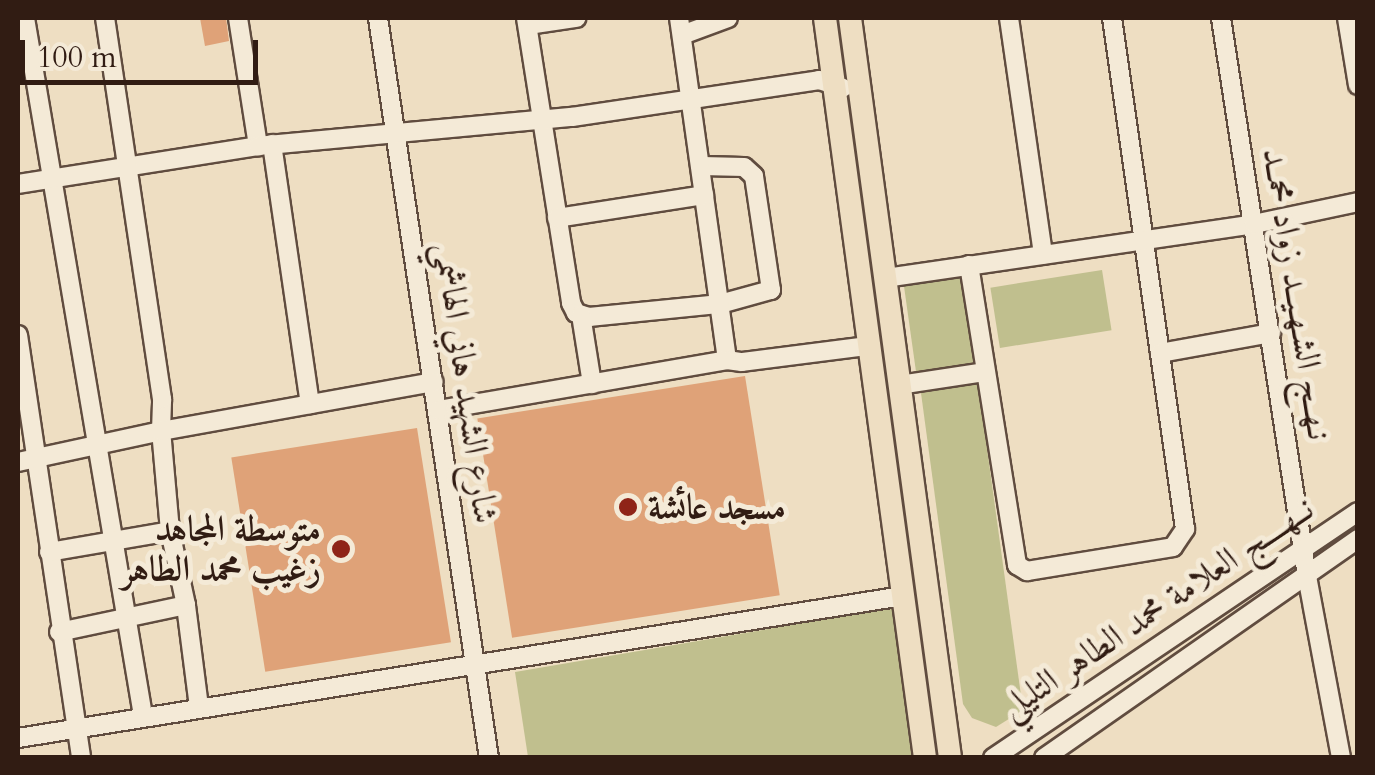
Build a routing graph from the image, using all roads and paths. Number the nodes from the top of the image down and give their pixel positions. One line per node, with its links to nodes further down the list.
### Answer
1 (25, 18): 25 (street)
2 (105, 18): 24 (street)
3 (238, 18): 22 (street)
4 (378, 18): 21 (street, شارع الشهيد هاني الهاشمي)
5 (576, 18): 13 (street)
6 (728, 18): 14 (street)
7 (825, 18): 17 (main road)
8 (850, 18): 16 (main road)
9 (1008, 18): 32 (street)
10 (1112, 18): 31 (street)
11 (1220, 18): 30 (street, نـهــج الشـهـيــد زواد محمــد)
12 (1347, 18): 15 (street)
13 (527, 21): 20 (street)
14 (680, 26): 19 (street)
15 (1356, 65): 18 (street)
16 (858, 77): 17 (street); 34 (main road)
17 (829, 79): 19 (street); 39 (main road)
18 (1358, 85)
19 (689, 99): 20 (street); 23 (street)
20 (541, 120): 21 (street); 29 (street)
21 (395, 130): 22 (street); 43 (street, شارع الشهيد هاني الهاشمي)
22 (265, 145): 24 (street); 46 (street)
23 (702, 166): 27 (street); 35 (street)
24 (128, 167): 25 (street); 48 (street)
25 (50, 177): 26 (street); 49 (street)
26 (18, 184)
27 (704, 195): 29 (street); 35 (street)
28 (1358, 202): 30 (street)
29 (557, 218): 36 (street)
30 (1254, 224): 31 (street); 37 (street, نـهــج الشـهـيــد زواد محمــد)
31 (1143, 241): 32 (street); 40 (street)
32 (1043, 255): 33 (street)
33 (969, 265): 34 (street); 42 (street)
34 (885, 278): 45 (main road)
35 (720, 304): 36 (street); 41 (street)
36 (582, 315): 44 (street)
37 (1271, 333): 40 (street); 55 (street, نـهــج الشـهـيــد زواد محمــد)
38 (18, 335): 50 (street)
39 (868, 346): 41 (street); 58 (main road)
40 (1160, 353): 42 (street)
41 (727, 360): 44 (street)
42 (985, 372): 45 (street)
43 (434, 382): 46 (street); 47 (street, شارع الشهيد هاني الهاشمي)
44 (592, 384): 47 (street)
45 (899, 384): 70 (main road)
46 (310, 404): 48 (street)
47 (438, 410): 62 (street, شارع الشهيد هاني الهاشمي)
48 (162, 431): 49 (street); 52 (street)
49 (97, 446): 50 (street); 54 (street)
50 (26, 460): 56 (street)
51 (1358, 512): 55 (street, نــهــــج العلامة محمد الطاهر التليلي)
52 (170, 531): 54 (street); 59 (street)
53 (1358, 539): 57 (street, نــهــــج العلامة محمد الطاهر التليلي)
54 (112, 542): 56 (street); 60 (street)
55 (1302, 549): 57 (street, نـهــج الشـهـيــد زواد محمــد); 71 (street, نــهــــج العلامة محمد الطاهر التليلي)
56 (49, 552): 61 (street)
57 (1307, 576): 72 (street, نــهــــج العلامة محمد الطاهر التليلي); 73 (street, نـهــج الشـهـيــد زواد محمــد)
58 (903, 596): 62 (street); 69 (main road)
59 (186, 606): 60 (street); 63 (street)
60 (124, 620): 61 (street); 64 (street)
61 (59, 632): 65 (street)
62 (474, 662): 63 (street); 68 (street, شارع الشهيد هاني الهاشمي)
63 (199, 707): 64 (street)
64 (143, 716): 65 (street)
65 (76, 729): 66 (street); 67 (street)
66 (18, 738)
67 (81, 758)
68 (489, 758)
69 (926, 758)
70 (950, 758)
71 (992, 758)
72 (1044, 758)
73 (1341, 758)

